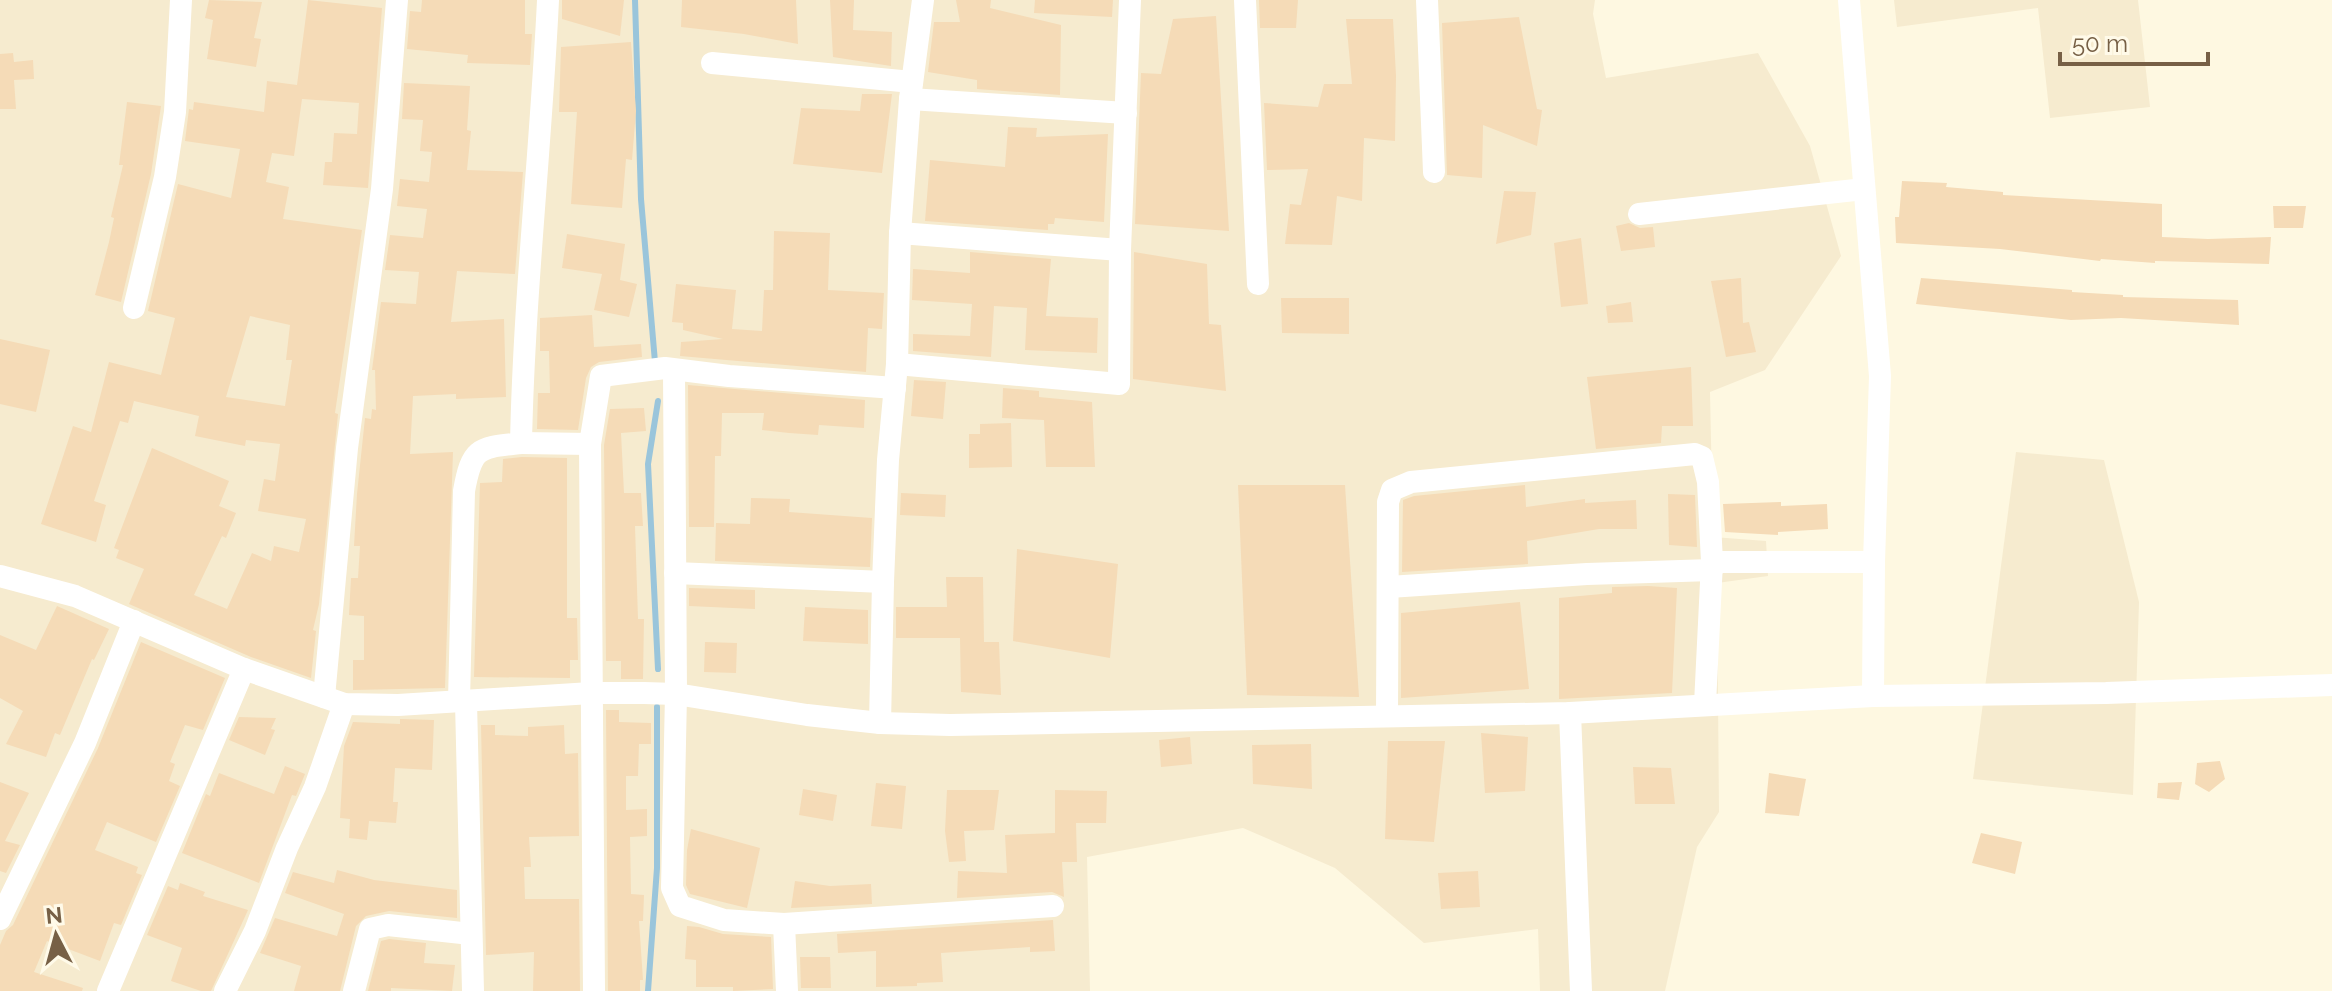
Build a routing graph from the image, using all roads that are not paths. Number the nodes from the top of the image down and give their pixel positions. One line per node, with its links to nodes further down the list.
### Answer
1 (181, 0): 18 (street)
2 (397, 0): 36 (street)
3 (548, 0): 22 (street)
4 (923, 0): 10 (street)
5 (1130, 0): 11 (street)
6 (1245, 0): 17 (street)
7 (1427, 0): 12 (street)
8 (1849, 0): 13 (street)
9 (712, 63): 10 (street)
10 (911, 90): 11 (street); 15 (street)
11 (1126, 113): 16 (street)
12 (1434, 172)
13 (1864, 189): 14 (street); 24 (street)
14 (1639, 214)
15 (900, 233): 16 (street); 19 (street)
16 (1120, 250): 19 (street)
17 (1258, 284)
18 (134, 308)
19 (897, 364): 21 (street)
20 (674, 371): 21 (street); 23 (street); 26 (street)
21 (895, 388): 28 (street)
22 (521, 443): 23 (street); 37 (street)
23 (590, 444): 33 (street)
24 (1874, 562): 25 (street); 35 (street)
25 (1712, 566): 29 (street); 29 (street); 38 (street)
26 (675, 573): 28 (street); 34 (street)
27 (0, 576): 30 (street)
28 (883, 582): 41 (street)
29 (1389, 587): 40 (street)
30 (134, 621): 31 (street); 43 (street)
31 (244, 669): 36 (street); 46 (street)
32 (2332, 685): 35 (street)
33 (591, 693): 34 (street); 37 (street); 50 (street)
34 (676, 694): 41 (street); 44 (street)
35 (1873, 696): 38 (street)
36 (334, 701): 37 (street); 47 (street)
37 (463, 702): 45 (street)
38 (1705, 704): 39 (street)
39 (1570, 713): 40 (street); 52 (street)
40 (1387, 716): 41 (street)
41 (880, 723)
42 (1053, 906): 44 (street)
43 (0, 919)
44 (784, 924): 51 (street)
45 (471, 934): 48 (street); 49 (street)
46 (108, 991)
47 (225, 991)
48 (354, 991)
49 (473, 991)
50 (594, 991)
51 (787, 991)
52 (1581, 991)

